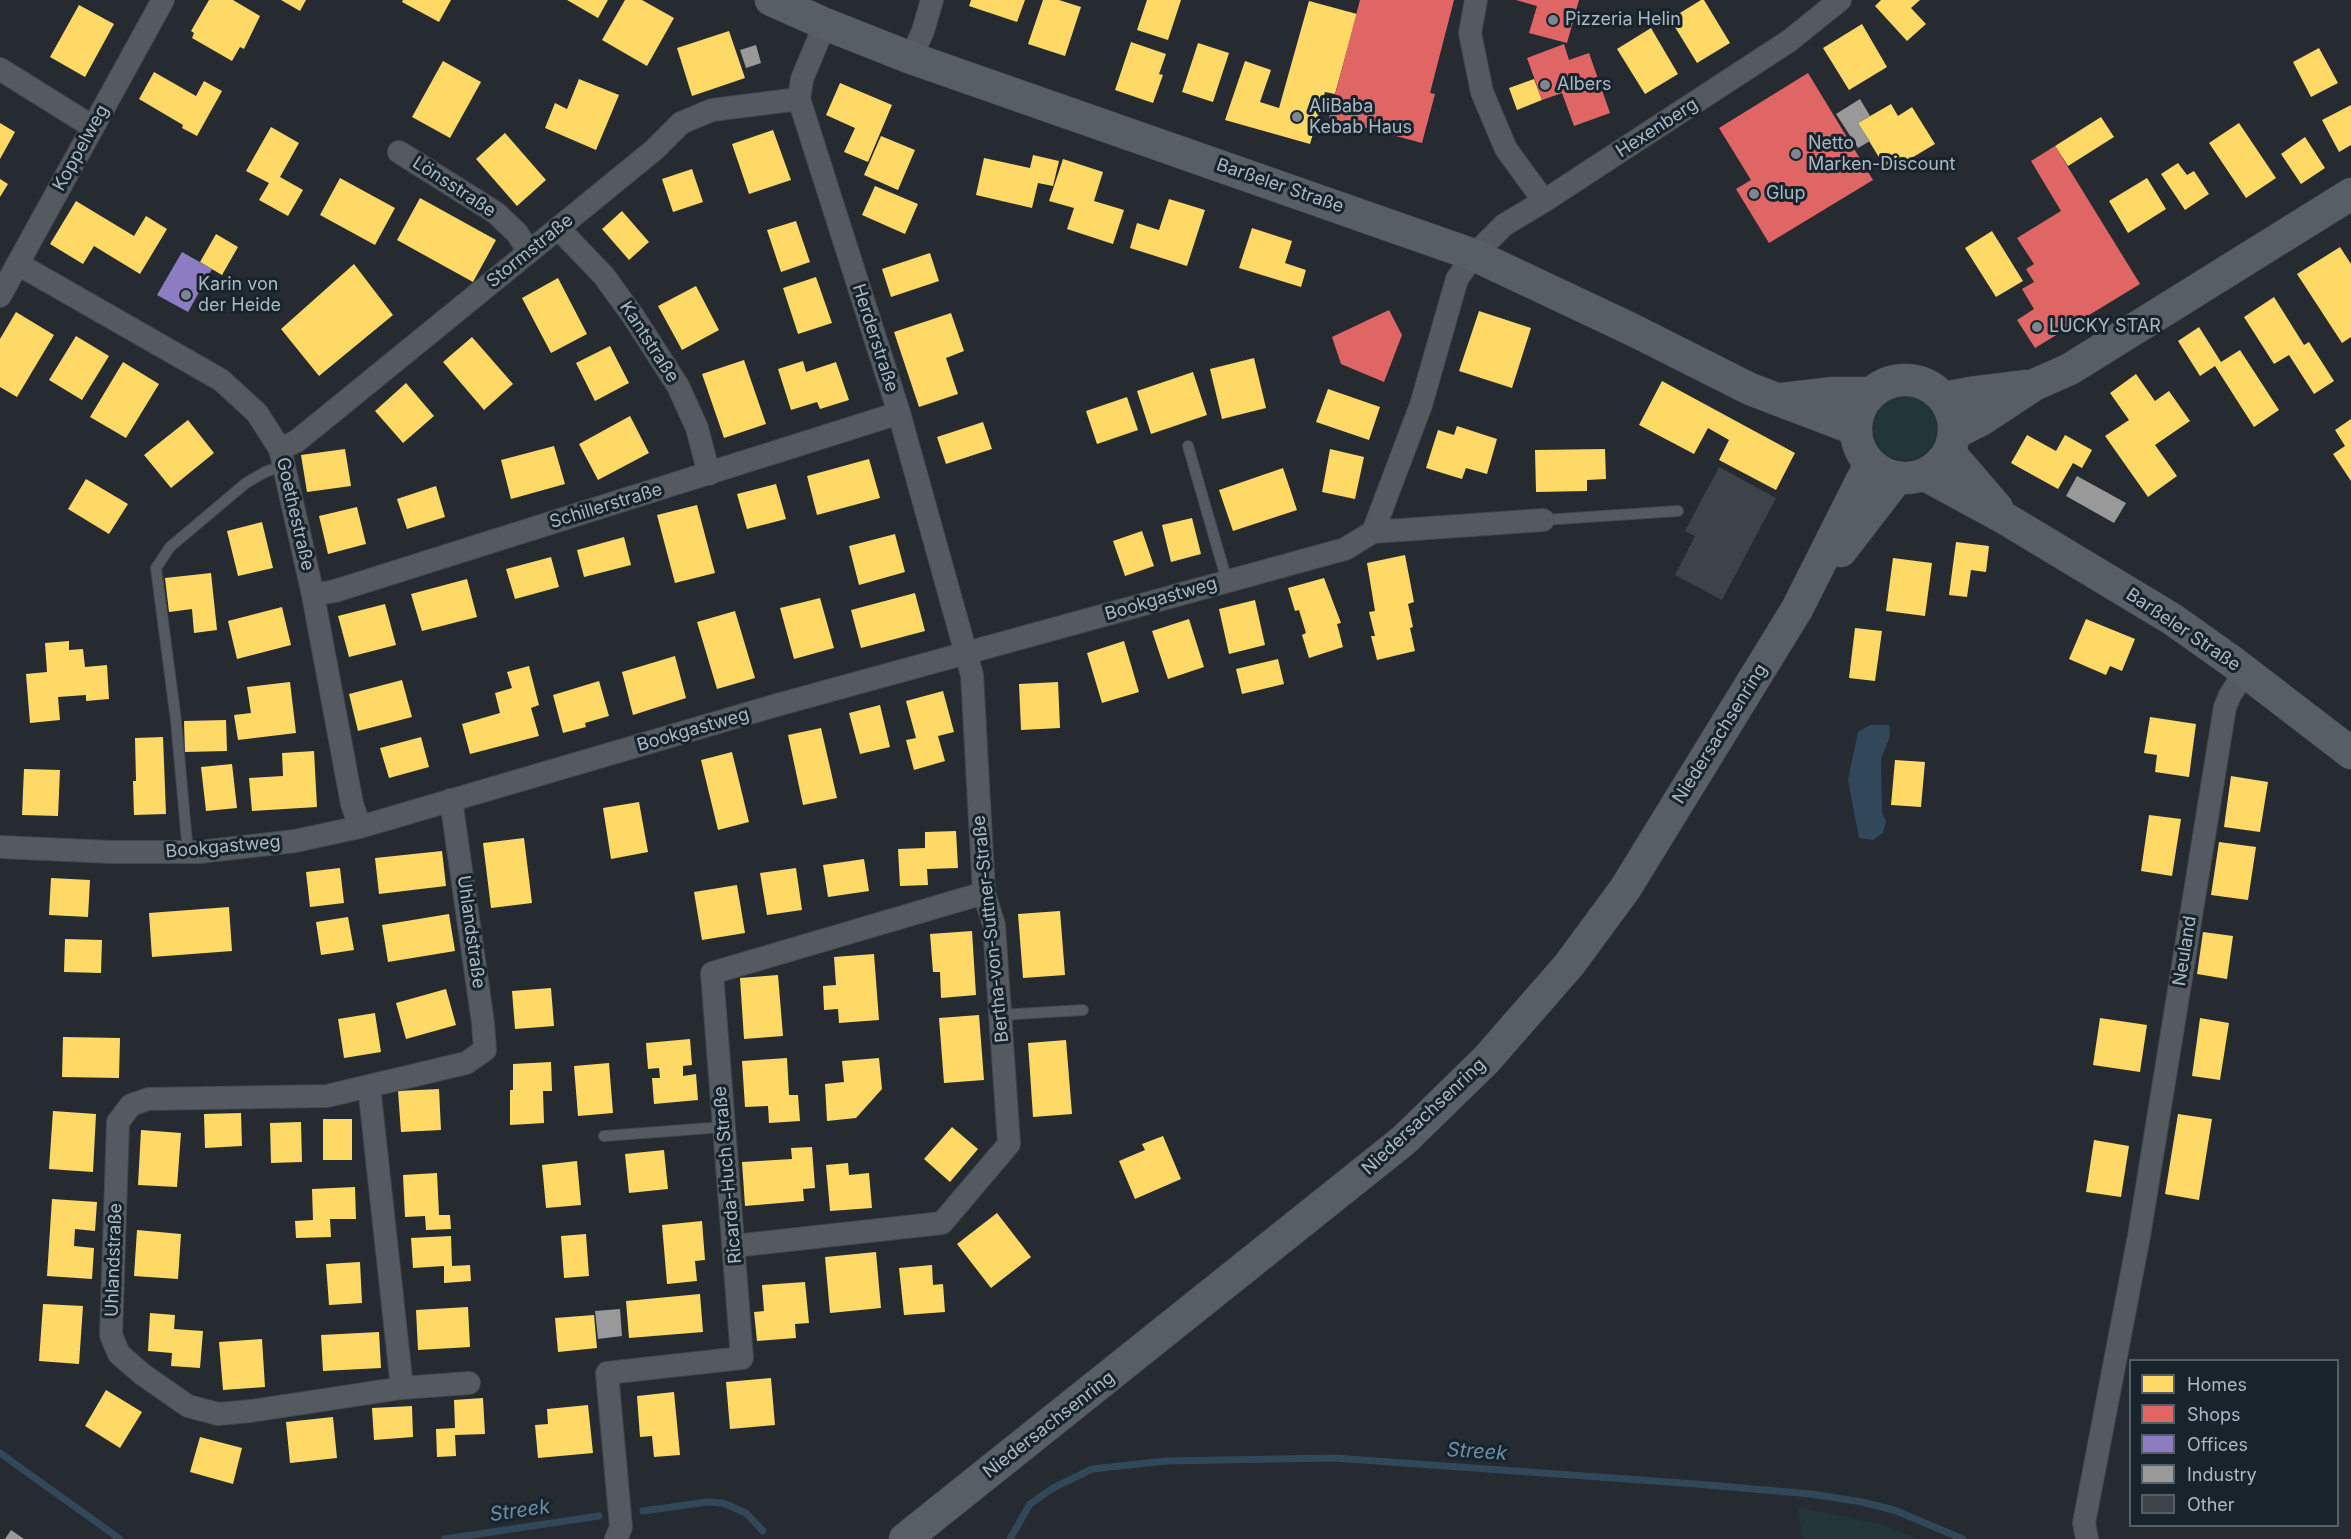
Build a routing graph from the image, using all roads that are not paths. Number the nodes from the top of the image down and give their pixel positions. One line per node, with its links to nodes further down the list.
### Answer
1 (163, 0): 10 (street, Koppelweg)
2 (771, 0): 6 (main road, Barßeler Straße)
3 (932, 0): 7 (street)
4 (1476, 0): 13 (street)
5 (1840, 0): 13 (street, Hexenberg)
6 (825, 24): 7 (main road, Barßeler Straße); 9 (street)
7 (911, 58): 16 (main road, Barßeler Straße)
8 (0, 69): 10 (street)
9 (799, 99): 14 (street, Stormstraße); 23 (street, Herderstraße)
10 (93, 127): 17 (street, Koppelweg)
11 (399, 152): 15 (street, Lönsstraße)
12 (2351, 194): 19 (main road)
13 (1544, 201): 16 (street, Hexenberg)
14 (558, 228): 15 (street, Stormstraße); 29 (street, Kantstraße)
15 (529, 252): 27 (street, Stormstraße)
16 (1474, 255): 22 (main road, Barßeler Straße); 34 (street)
17 (18, 264): 18 (street, Koppelweg); 27 (street, Goethestraße)
18 (0, 296)
19 (2034, 385): 21 (main road); 25 (main road)
20 (1871, 393): 21 (main road); 22 (main road, Barßeler Straße); 24 (main road)
21 (1944, 398): 25 (main road)
22 (1778, 399): 24 (main road, Barßeler Straße)
23 (898, 413): 29 (street, Schillerstraße); 38 (street, Herderstraße)
24 (1855, 429): 28 (main road)
25 (1952, 442): 30 (main road); 32 (main road, Barßeler Straße)
26 (1188, 446): 35 (lane)
27 (282, 457): 36 (street, Goethestraße); 44 (lane)
28 (1870, 464): 30 (main road); 37 (main road, Niedersachsenring)
29 (709, 474): 36 (street, Schillerstraße)
30 (1911, 477): 32 (main road, Barßeler Straße); 37 (main road, Niedersachsenring)
31 (1678, 511): 33 (lane)
32 (2006, 519): 39 (main road, Barßeler Straße)
33 (1543, 520): 34 (street, Bookgastweg)
34 (1373, 532): 35 (street, Bookgastweg)
35 (1227, 581): 38 (street, Bookgastweg)
36 (313, 595): 42 (street, Goethestraße)
37 (1797, 609): 55 (main road, Niedersachsenring)
38 (966, 655): 41 (street, Bookgastweg); 45 (street, Bertha-von-Suttner-Straße)
39 (2245, 672): 40 (main road, Barßeler Straße); 56 (street, Neuland)
40 (2351, 753)
41 (451, 800): 42 (street, Bookgastweg); 48 (street, Uhlandstraße)
42 (360, 826): 44 (street, Bookgastweg)
43 (0, 847): 44 (street, Bookgastweg)
44 (188, 852)
45 (984, 893): 47 (street, Bertha-von-Suttner-Straße); 49 (street, Ricarda-Huch Straße)
46 (1083, 1010): 47 (lane)
47 (1000, 1015): 51 (street, Bertha-von-Suttner-Straße)
48 (369, 1086): 53 (street); 53 (street, Uhlandstraße)
49 (724, 1127): 50 (lane); 51 (street, Ricarda-Huch Straße)
50 (604, 1136)
51 (734, 1245): 54 (street, Ricarda-Huch Straße)
52 (469, 1383): 53 (street, Uhlandstraße)
53 (402, 1388)
54 (616, 1539)
55 (905, 1539)
56 (2087, 1539)

